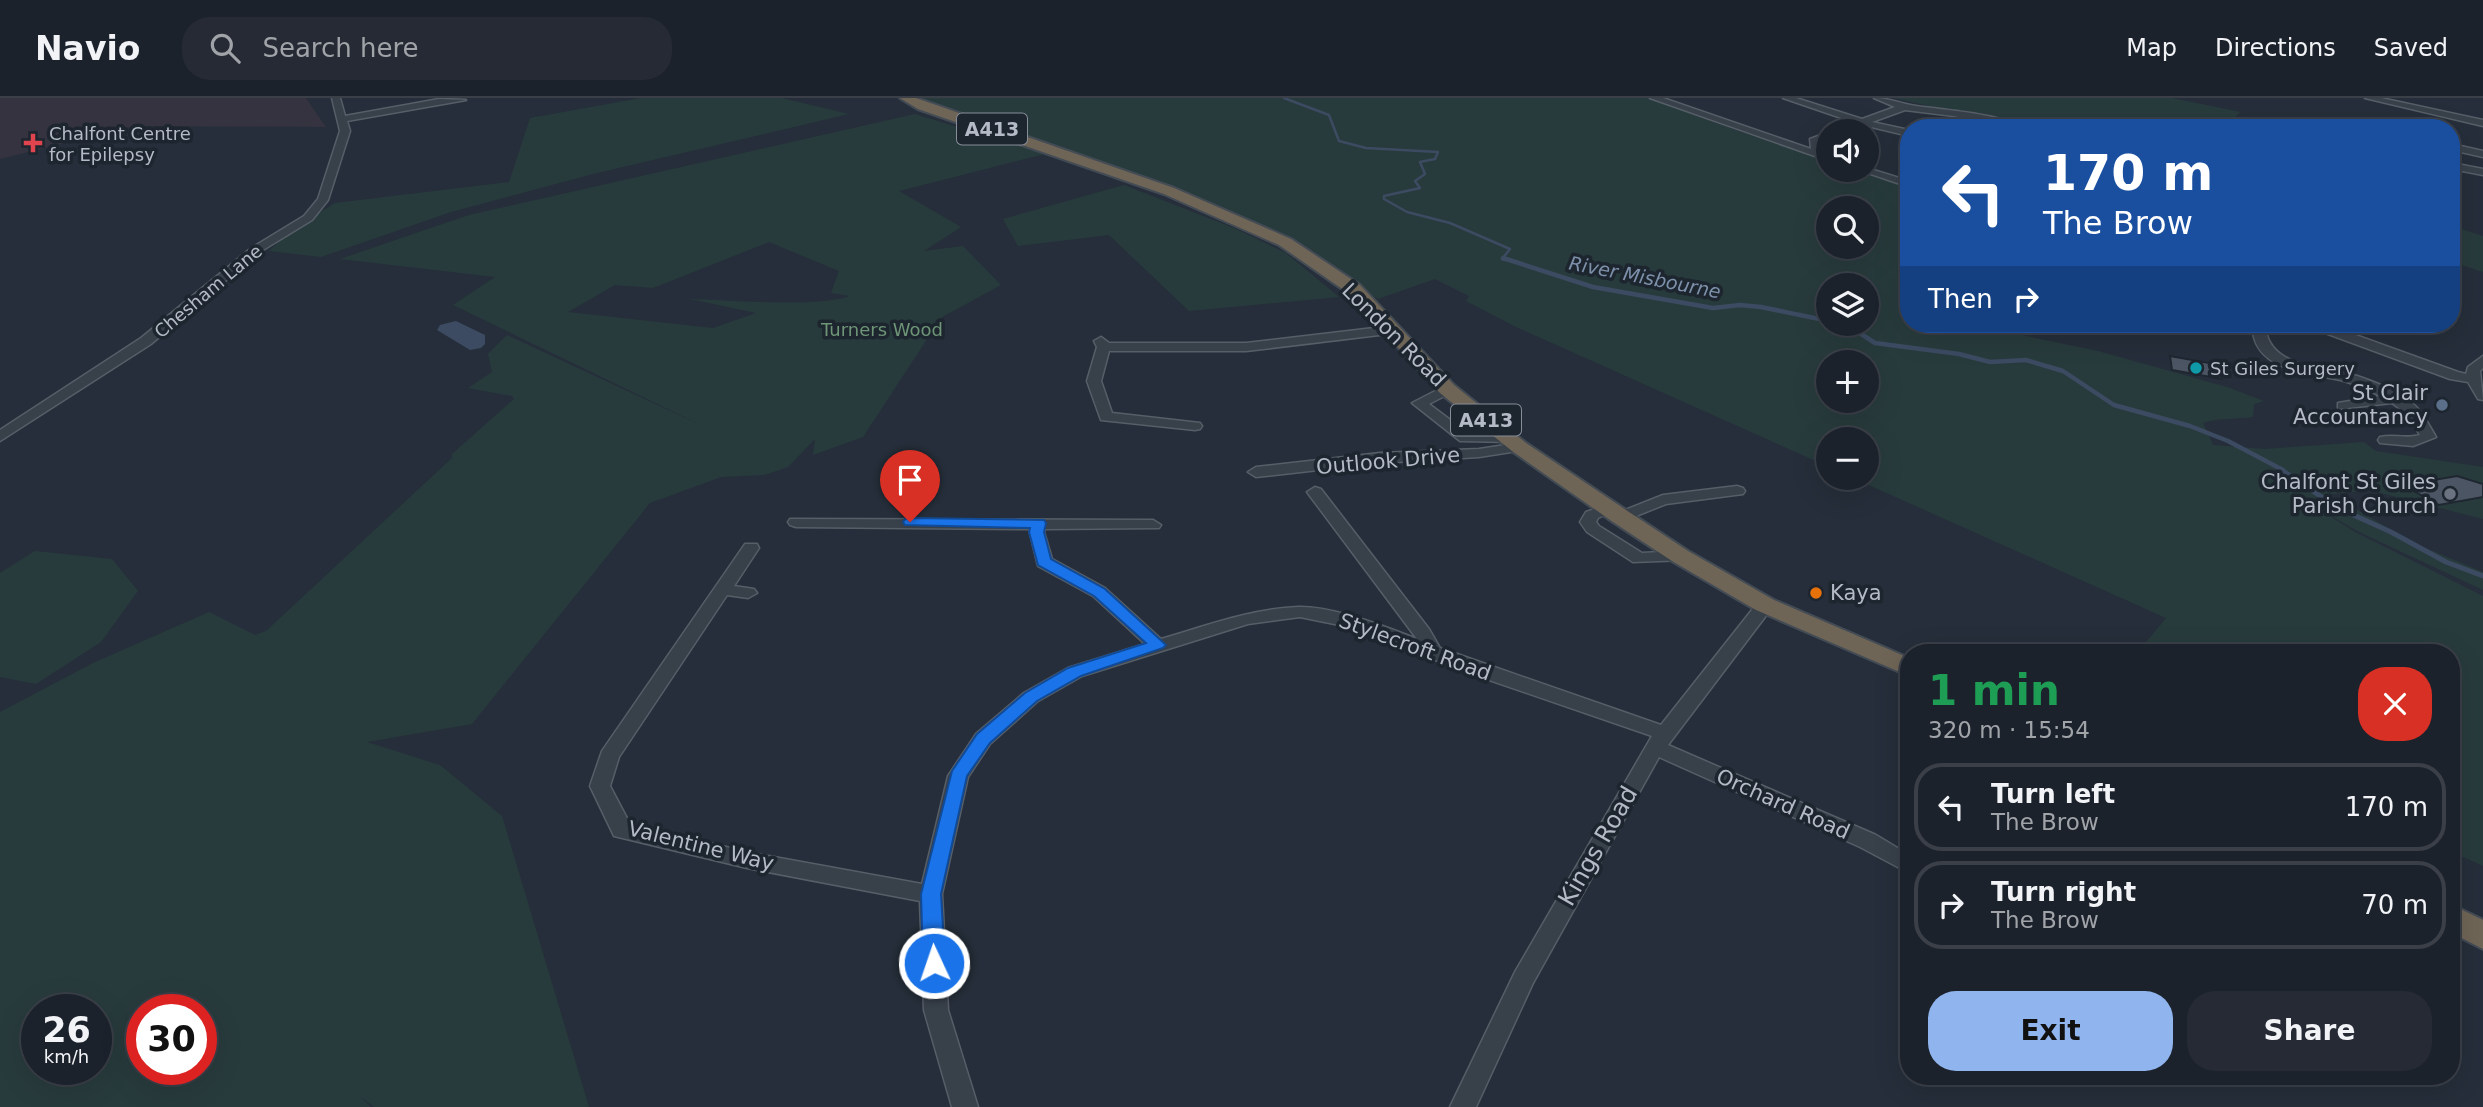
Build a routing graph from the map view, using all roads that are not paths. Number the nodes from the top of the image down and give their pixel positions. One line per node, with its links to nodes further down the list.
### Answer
1 (336, 98): 11 (street)
2 (906, 98): 31 (highway, London Road / A413)
3 (1654, 98): 18 (street)
4 (1787, 98): 12 (street)
5 (1878, 98): 10 (street)
6 (2369, 98): 15 (street)
7 (436, 100): 8 (street); 11 (street)
8 (462, 100)
9 (1915, 102): 10 (street)
10 (1903, 107): 13 (street); 14 (street)
11 (344, 119): 41 (street, Chesham Lane)
12 (1853, 119)
13 (1870, 119)
14 (1980, 119)
15 (2483, 123)
16 (1879, 126): 17 (street)
17 (1900, 131)
18 (1771, 140): 20 (street); 22 (street)
19 (1816, 140): 20 (street)
20 (1813, 141): 22 (street)
21 (2460, 149): 23 (street)
22 (1813, 153): 24 (street)
23 (2483, 153)
24 (1816, 154)
25 (2460, 168): 26 (street)
26 (2483, 172)
27 (1879, 175): 29 (street)
28 (1900, 176): 29 (street)
29 (1889, 178): 30 (street)
30 (1900, 181)
31 (1391, 330): 36 (highway, London Road / A413); 40 (street)
32 (2260, 333): 38 (street)
33 (2338, 333): 35 (street)
34 (2483, 360): 35 (street)
35 (2473, 379): 37 (street)
36 (1447, 389): 43 (highway, London Road / A413); 43 (street)
37 (2483, 396)
38 (2394, 398): 39 (street); 42 (street)
39 (2343, 406)
40 (1195, 426)
41 (0, 437)
42 (2385, 440)
43 (1514, 443): 44 (street, Outlook Drive); 47 (highway, London Road / A413)
44 (1256, 472)
45 (1737, 491): 47 (street)
46 (1315, 492): 57 (street)
47 (1615, 513): 52 (highway, London Road / A413); 52 (street)
48 (1039, 523): 49 (street); 50 (street); 56 (street)
49 (803, 525)
50 (1153, 525)
51 (751, 548): 53 (street, Valentine Way)
52 (1680, 556): 55 (highway, London Road / A413)
53 (725, 590): 54 (street); 61 (street, Valentine Way)
54 (748, 593)
55 (1765, 605): 58 (highway, London Road / A413); 59 (street, Kings Road)
56 (1157, 645): 57 (street, Stylecroft Road); 61 (street, Stylecroft Road)
57 (1433, 652): 59 (street, Stylecroft Road)
58 (1900, 664)
59 (1659, 740): 60 (street, Orchard Road); 65 (street, Kings Road)
60 (1900, 860)
61 (931, 894): 64 (street, Stylecroft Road)
62 (2460, 923): 63 (highway)
63 (2483, 936)
64 (965, 1107)
65 (1464, 1107)

